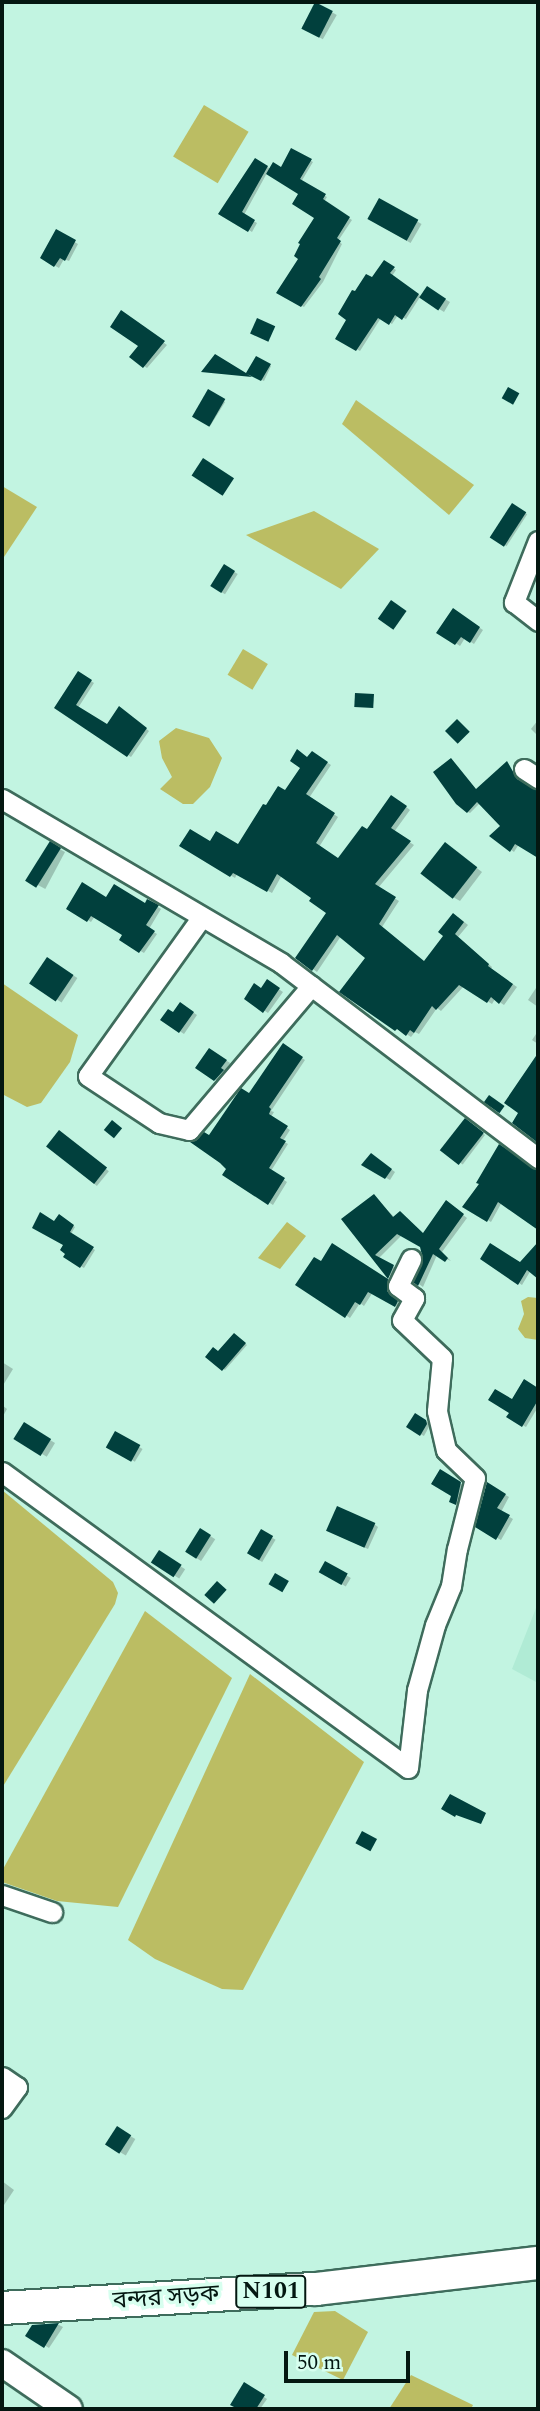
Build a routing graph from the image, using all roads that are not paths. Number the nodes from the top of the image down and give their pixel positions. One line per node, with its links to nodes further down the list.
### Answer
1 (538, 541): 2 (street)
2 (538, 621)
3 (2, 799): 4 (street)
4 (201, 918): 5 (street); 5 (street)
5 (311, 986): 6 (street)
6 (538, 1158)
7 (411, 1259): 8 (street)
8 (2, 1472)
9 (2, 1895): 10 (street)
10 (52, 1912)
11 (2, 2077): 12 (street)
12 (2, 2108)
13 (538, 2263): 14 (highway, বন্দর সড়ক / N101)
14 (2, 2308)
15 (2, 2362): 16 (main road)
16 (69, 2409)

